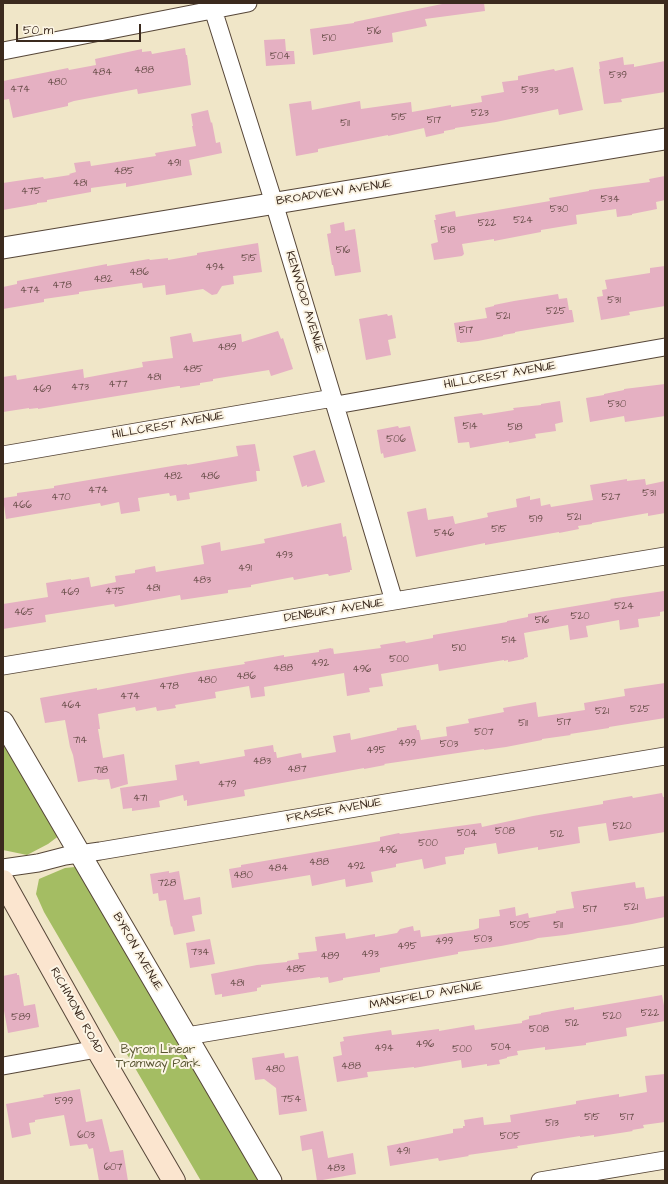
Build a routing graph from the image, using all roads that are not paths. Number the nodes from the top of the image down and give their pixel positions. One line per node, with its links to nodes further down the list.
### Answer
1 (248, 3): 2 (street)
2 (213, 6): 3 (street); 5 (street, KENWOOD AVENUE)
3 (3, 51)
4 (665, 139): 5 (street, BROADVIEW AVENUE)
5 (274, 203): 6 (street, BROADVIEW AVENUE); 8 (street, KENWOOD AVENUE)
6 (3, 248)
7 (665, 347): 8 (street, HILLCREST AVENUE)
8 (334, 401): 9 (street, HILLCREST AVENUE); 11 (street, KENWOOD AVENUE)
9 (3, 455)
10 (665, 556): 11 (street, DENBURY AVENUE)
11 (394, 601): 12 (street, DENBURY AVENUE)
12 (3, 666)
13 (3, 722): 15 (street, BYRON AVENUE)
14 (665, 756): 15 (street, FRASER AVENUE)
15 (80, 854): 16 (street, FRASER AVENUE); 19 (street, BYRON AVENUE)
16 (3, 868)
17 (3, 881): 20 (main road, RICHMOND ROAD)
18 (665, 956): 19 (street, MANSFIELD AVENUE)
19 (187, 1036): 24 (street, BYRON AVENUE)
20 (97, 1049): 21 (street); 23 (main road, RICHMOND ROAD)
21 (3, 1066)
22 (665, 1160): 25 (street)
23 (174, 1181)
24 (271, 1181)
25 (540, 1181)

